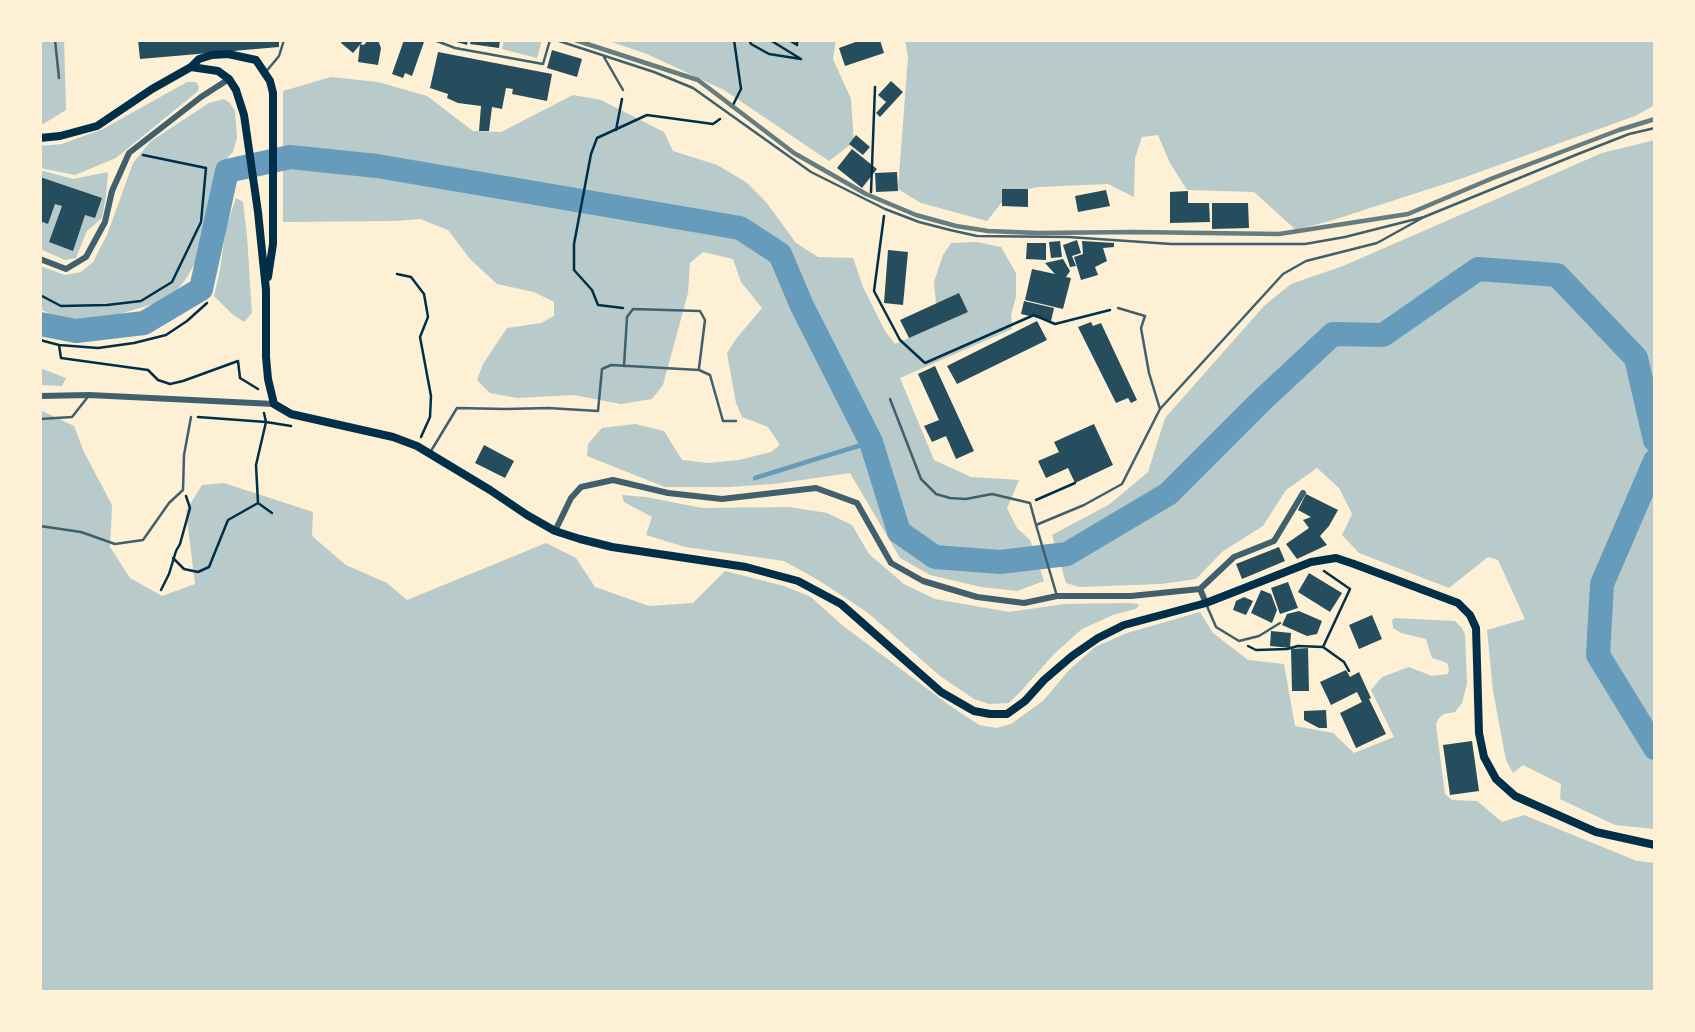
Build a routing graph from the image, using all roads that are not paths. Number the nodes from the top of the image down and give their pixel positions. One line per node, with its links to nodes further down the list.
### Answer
1 (55, 40): 9 (lane)
2 (284, 40): 8 (lane)
3 (434, 40): 4 (lane)
4 (551, 40)
5 (556, 40): 6 (lane)
6 (603, 56): 11 (lane); 14 (lane)
7 (191, 67): 8 (main road); 10 (main road); 13 (main road)
8 (265, 73): 16 (main road)
9 (59, 78)
10 (229, 79): 15 (street); 16 (main road)
11 (623, 90)
12 (1655, 128): 14 (lane)
13 (40, 138)
14 (1424, 217): 24 (lane)
15 (40, 259)
16 (266, 290): 23 (main road)
17 (1118, 308): 24 (lane)
18 (624, 366): 19 (lane); 19 (lane); 28 (lane)
19 (699, 370): 27 (lane)
20 (89, 395): 21 (street); 23 (street); 26 (lane)
21 (40, 396)
22 (890, 399): 30 (lane)
23 (274, 404): 28 (main road)
24 (1160, 409): 30 (lane)
25 (191, 417): 31 (lane)
26 (40, 419)
27 (737, 421)
28 (429, 454): 32 (main road)
29 (1303, 494): 33 (street)
30 (1037, 525): 34 (lane)
31 (40, 526)
32 (555, 531): 34 (street); 35 (main road)
33 (1200, 589): 34 (street); 35 (street)
34 (1057, 596)
35 (1206, 603): 36 (lane); 37 (main road)
36 (1280, 623)
37 (1655, 845)

